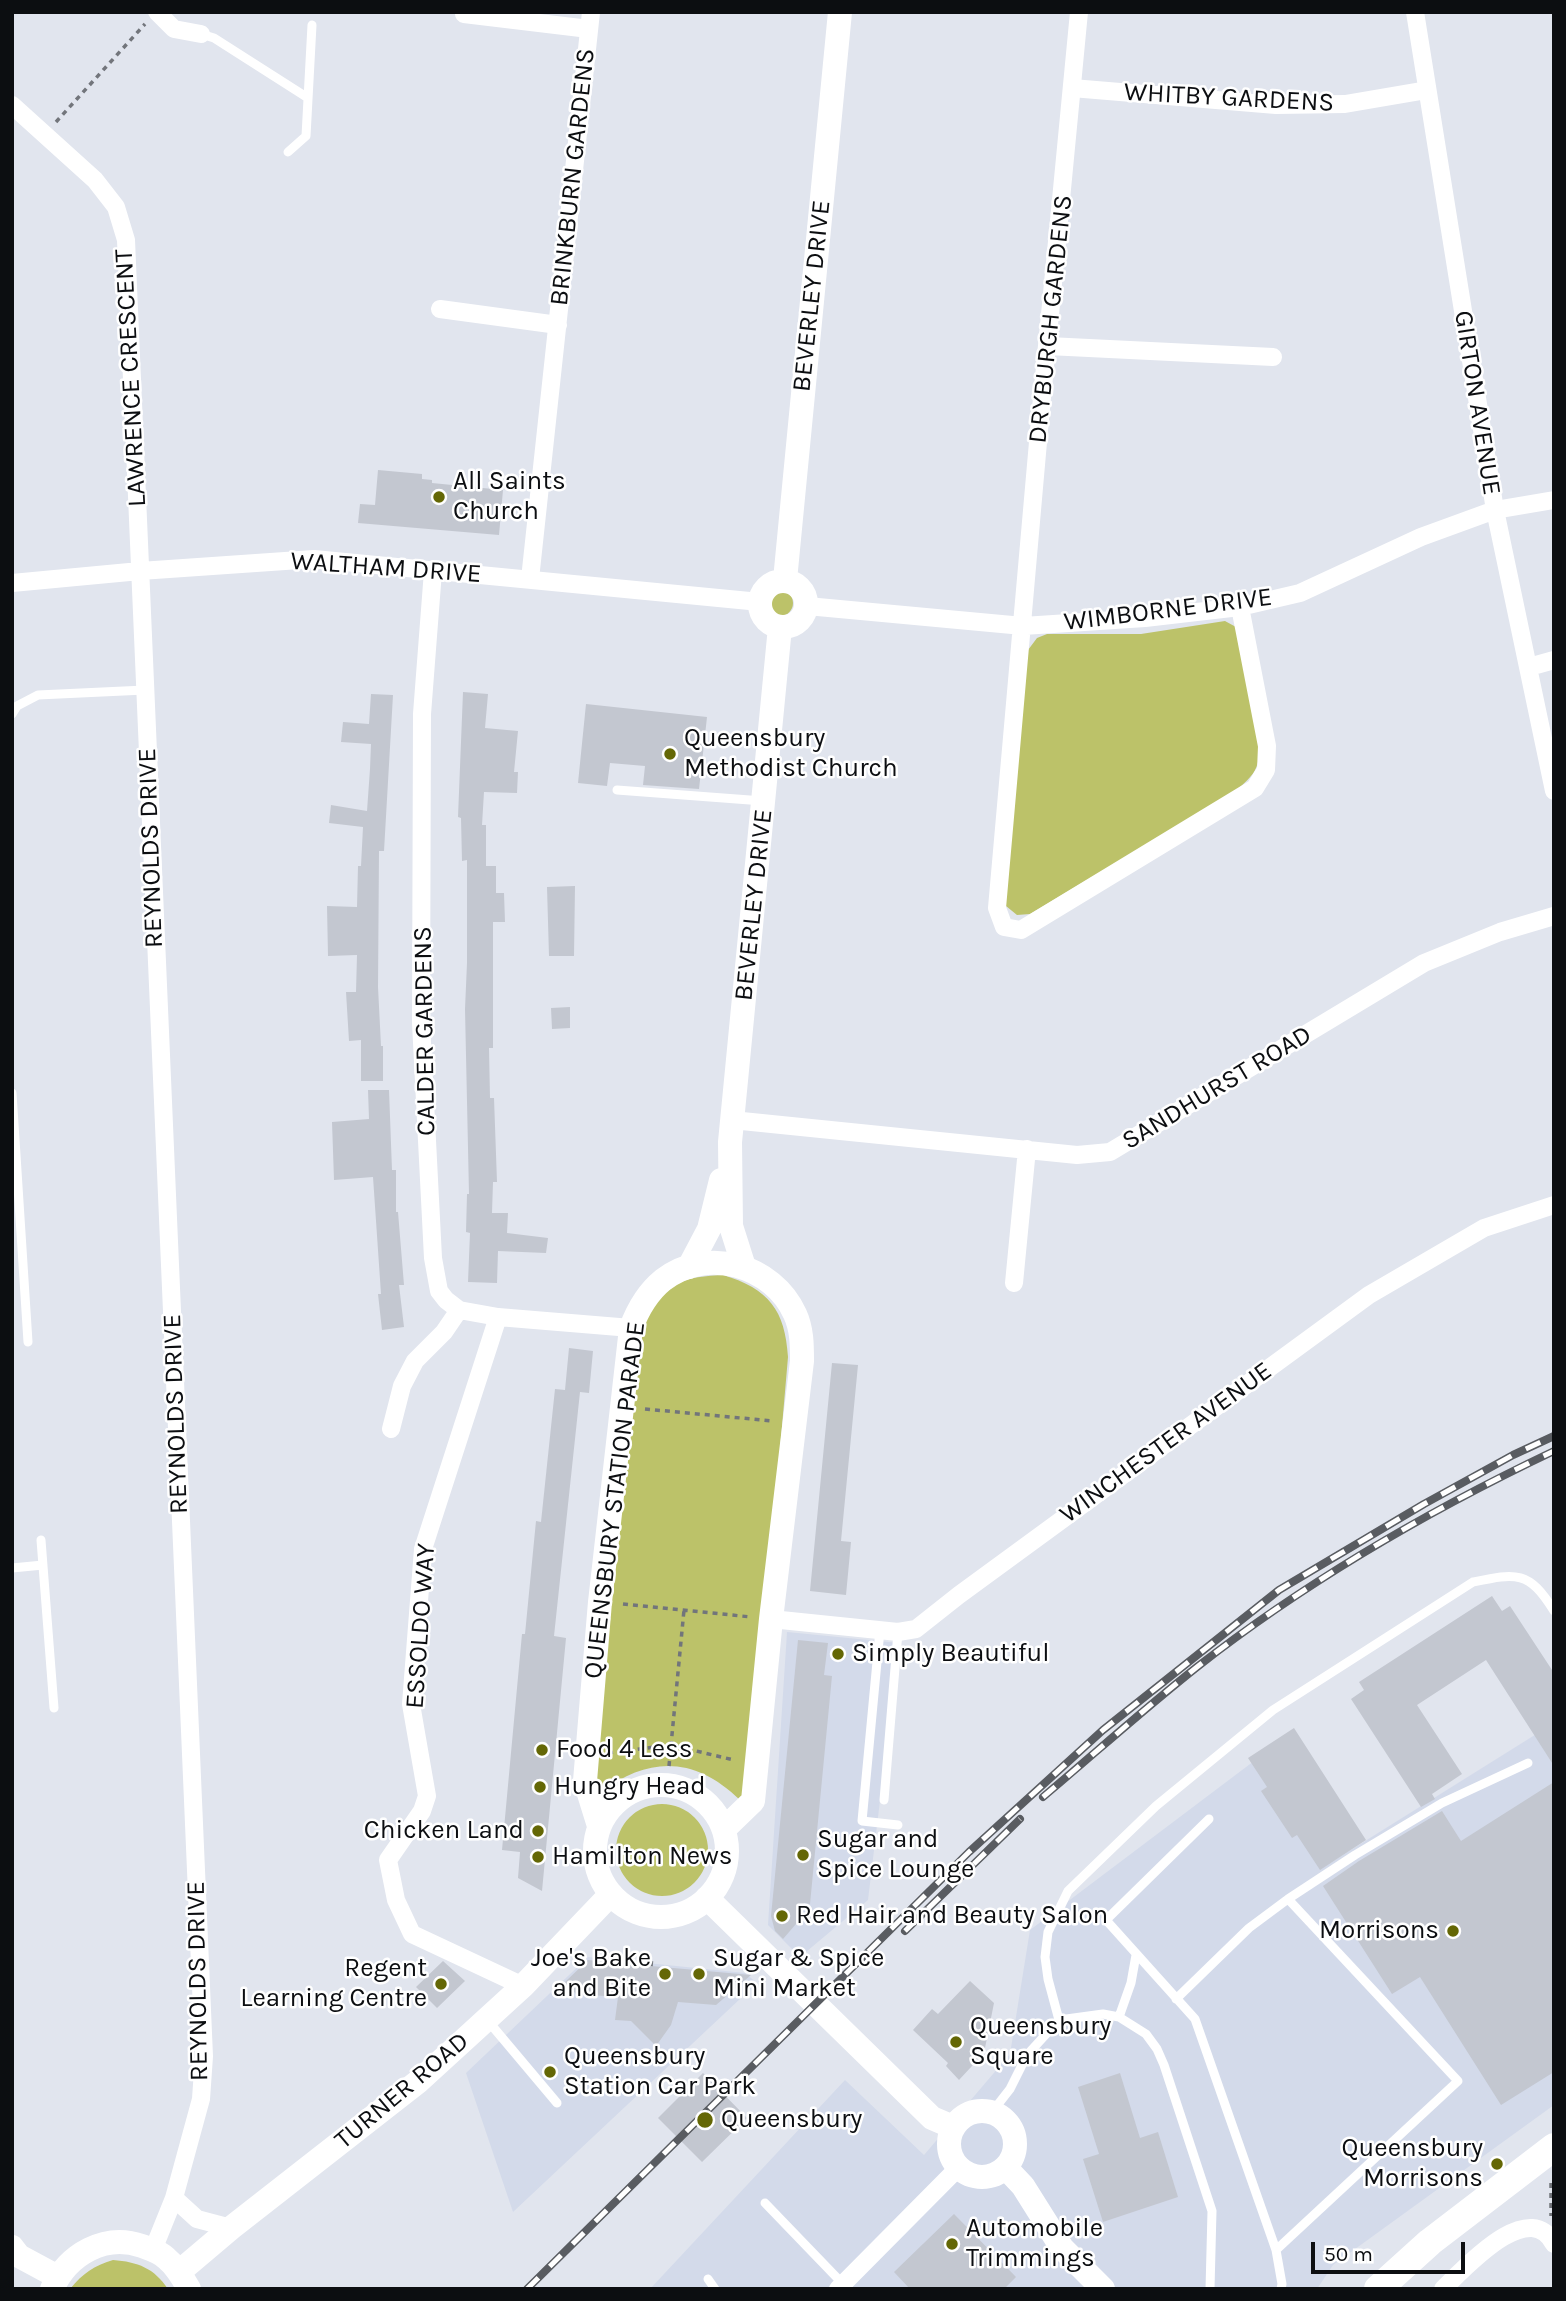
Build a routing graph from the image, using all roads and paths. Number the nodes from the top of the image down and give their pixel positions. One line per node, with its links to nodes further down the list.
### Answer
1 (840, 12): 24 (street, BEVERLEY DRIVE)
2 (1079, 12): 9 (street, DRYBURGH GARDENS)
3 (1415, 12): 10 (street, GIRTON AVENUE)
4 (464, 15): 6 (street, BRINKBURN GARDENS)
5 (153, 16): 8 (street); 13 (path)
6 (590, 20): 16 (street, BRINKBURN GARDENS)
7 (312, 24): 11 (lane)
8 (201, 34): 11 (lane)
9 (1072, 88): 10 (street, WHITBY GARDENS); 17 (street, DRYBURGH GARDENS)
10 (1427, 90): 20 (street, GIRTON AVENUE)
11 (308, 98): 14 (lane)
12 (12, 105): 13 (street, LAWRENCE CRESCENT)
13 (46, 133): 21 (street, LAWRENCE CRESCENT)
14 (288, 152)
15 (440, 309): 16 (street, BRINKBURN GARDENS)
16 (558, 325): 23 (street, BRINKBURN GARDENS)
17 (1048, 346): 18 (street); 29 (street, DRYBURGH GARDENS)
18 (1273, 357)
19 (1554, 500): 20 (street, WIMBORNE DRIVE)
20 (1495, 510): 28 (street, WIMBORNE DRIVE); 32 (street, GIRTON AVENUE)
21 (140, 571): 22 (street, WALTHAM DRIVE); 25 (street, WALTHAM DRIVE); 33 (street, REYNOLDS DRIVE)
22 (433, 571): 23 (street, WALTHAM DRIVE); 47 (street, CALDER GARDENS)
23 (530, 579): 26 (street, WALTHAM DRIVE)
24 (785, 580): 26 (street); 27 (street)
25 (12, 583)
26 (760, 602): 30 (street)
27 (807, 606): 29 (street, WIMBORNE DRIVE); 30 (street)
28 (1240, 607): 29 (street, WIMBORNE DRIVE); 29 (street, DRYBURGH GARDENS)
29 (1023, 626)
30 (780, 627): 37 (street, BEVERLEY DRIVE)
31 (1554, 660): 32 (street)
32 (1529, 667): 36 (street, GIRTON AVENUE)
33 (145, 690): 34 (lane); 91 (street, REYNOLDS DRIVE)
34 (12, 714)
35 (617, 790): 37 (lane)
36 (1554, 792)
37 (764, 801): 40 (street, BEVERLEY DRIVE)
38 (1554, 916): 41 (street, SANDHURST ROAD)
39 (12, 1093): 42 (lane)
40 (731, 1131): 41 (street, SANDHURST ROAD); 44 (street, BEVERLEY DRIVE); 45 (street, BEVERLEY DRIVE)
41 (1027, 1149): 46 (street)
42 (14, 1167): 50 (lane)
43 (1554, 1205): 61 (street, WINCHESTER AVENUE)
44 (689, 1267): 45 (street, QUEENSBURY STATION PARADE); 49 (street, QUEENSBURY STATION PARADE)
45 (744, 1267): 52 (street, QUEENSBURY STATION PARADE)
46 (1014, 1283)
47 (459, 1310): 48 (street); 53 (street)
48 (498, 1317): 49 (street); 79 (street, ESSOLDO WAY)
49 (631, 1328): 51 (street, QUEENSBURY STATION PARADE)
50 (28, 1342)
51 (622, 1407): 52 (path); 57 (street, QUEENSBURY STATION PARADE)
52 (794, 1423): 60 (street, QUEENSBURY STATION PARADE)
53 (391, 1429)
54 (41, 1540): 55 (lane)
55 (43, 1565): 56 (lane); 62 (lane)
56 (12, 1568)
57 (600, 1602): 58 (path); 64 (street, QUEENSBURY STATION PARADE)
58 (684, 1610): 60 (path); 63 (path)
59 (1554, 1611): 83 (lane)
60 (771, 1619): 61 (street, WINCHESTER AVENUE); 66 (street, QUEENSBURY STATION PARADE)
61 (889, 1631): 68 (lane); 70 (lane)
62 (54, 1708)
63 (671, 1745): 64 (path); 66 (path); 67 (path)
64 (587, 1756): 71 (street, QUEENSBURY STATION PARADE)
65 (1528, 1763): 75 (lane)
66 (757, 1765): 72 (street, QUEENSBURY STATION PARADE)
67 (669, 1766)
68 (884, 1800)
69 (1209, 1819): 76 (lane)
70 (898, 1825)
71 (600, 1826): 72 (street); 73 (street)
72 (724, 1829): 74 (street)
73 (611, 1894): 74 (street); 79 (street, TURNER ROAD)
74 (707, 1898): 86 (street)
75 (1287, 1899): 80 (lane); 97 (lane)
76 (1136, 1955): 80 (lane); 81 (lane)
77 (652, 1956): 78 (path)
78 (651, 1966)
79 (523, 1986): 82 (street, TURNER ROAD)
80 (1176, 1999): 97 (lane)
81 (1119, 2017): 83 (lane); 104 (lane)
82 (487, 2020): 84 (lane); 93 (street, TURNER ROAD)
83 (1059, 2020): 85 (lane)
84 (557, 2103)
85 (992, 2112): 86 (street); 89 (street)
86 (953, 2127): 88 (street)
87 (1554, 2147): 106 (main road)
88 (958, 2168): 89 (street); 101 (street)
89 (1006, 2168): 103 (street)
90 (1551, 2183): 94 (path)
91 (174, 2198): 93 (street); 96 (street, REYNOLDS DRIVE)
92 (765, 2203): 101 (lane)
93 (230, 2228): 99 (street, TURNER ROAD)
94 (1552, 2241): 107 (street)
95 (12, 2247): 100 (street)
96 (153, 2250): 99 (street, TURNER ROAD); 100 (street, TURNER ROAD)
97 (1276, 2250): 105 (lane)
98 (708, 2279): 102 (lane)
99 (184, 2280)
100 (55, 2283)
101 (841, 2286)
102 (715, 2289)
103 (1103, 2289)
104 (1210, 2289)
105 (1281, 2289)
106 (1378, 2289)
107 (1443, 2289)

